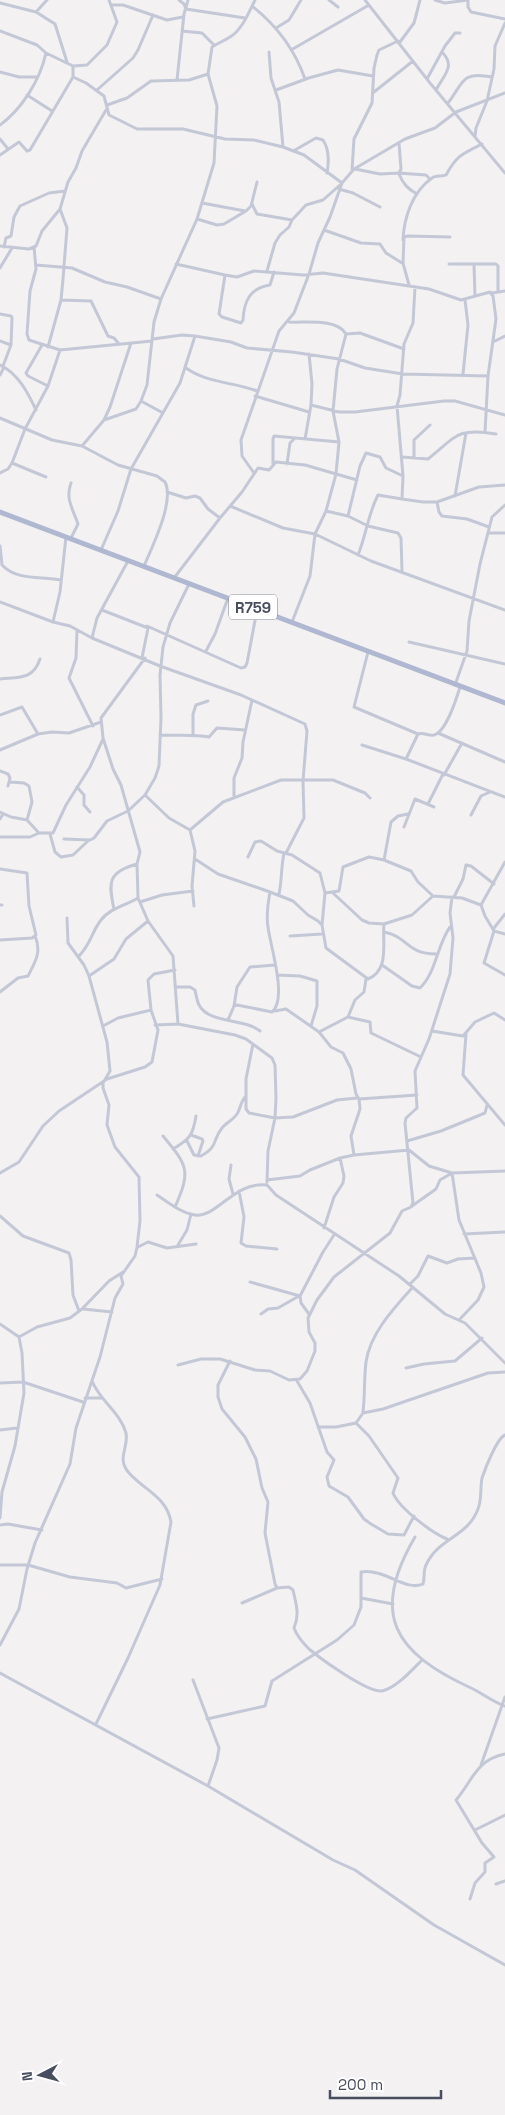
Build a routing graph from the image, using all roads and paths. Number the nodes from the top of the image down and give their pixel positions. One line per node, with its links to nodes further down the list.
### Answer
1 (47, 0): 18 (street)
2 (109, 0): 13 (street)
3 (179, 0): 17 (street)
4 (188, 0): 17 (street)
5 (255, 0): 15 (street)
6 (301, 0): 24 (street)
7 (330, 0): 16 (street)
8 (366, 0): 14 (street)
9 (420, 0): 30 (street)
10 (435, 0): 11 (street)
11 (468, 0): 22 (street)
12 (0, 3): 18 (street)
13 (111, 5): 19 (street); 38 (street)
14 (369, 5): 30 (street); 32 (street)
15 (252, 6): 21 (street); 24 (street)
16 (338, 7)
17 (186, 9): 20 (street); 21 (street)
18 (36, 12): 37 (street)
19 (153, 16): 20 (street); 48 (street)
20 (183, 17): 26 (street)
21 (245, 18): 31 (street)
22 (505, 19)
23 (505, 23): 29 (street)
24 (276, 28): 32 (street)
25 (0, 31): 35 (street)
26 (182, 31): 31 (street); 47 (street)
27 (460, 33): 34 (street)
28 (505, 34): 29 (street)
29 (499, 36): 44 (street)
30 (399, 42): 36 (street); 41 (street)
31 (214, 45): 40 (street)
32 (291, 50): 45 (street)
33 (269, 52): 49 (street)
34 (442, 52): 46 (street); 50 (street)
35 (46, 53): 37 (street); 42 (street)
36 (413, 61): 46 (street); 51 (street)
37 (67, 62): 38 (street)
38 (73, 66): 43 (street)
39 (0, 72): 42 (street)
40 (208, 74): 47 (street); 60 (street)
41 (373, 76): 45 (street); 51 (street)
42 (37, 77): 53 (street)
43 (73, 77): 48 (street); 57 (street)
44 (492, 77): 54 (street); 55 (street)
45 (306, 79): 49 (street)
46 (428, 79): 50 (street)
47 (177, 80): 56 (street)
48 (97, 90): 56 (street)
49 (276, 90): 65 (street)
50 (436, 90): 55 (street)
51 (373, 93): 69 (street)
52 (505, 93): 54 (street)
53 (26, 95): 57 (street); 59 (street)
54 (487, 102): 58 (street); 61 (street)
55 (448, 103): 58 (street)
56 (107, 108): 60 (street); 76 (street)
57 (52, 111): 66 (street)
58 (456, 112): 61 (street); 63 (street)
59 (0, 125)
60 (217, 136): 65 (street); 78 (street)
61 (475, 136): 64 (street)
62 (0, 139): 66 (street)
63 (399, 143): 69 (street); 71 (street)
64 (482, 144): 72 (street); 73 (street)
65 (283, 147): 67 (street)
66 (8, 149): 68 (street)
67 (294, 151): 70 (street); 70 (street)
68 (0, 155)
69 (353, 170): 71 (street); 75 (street)
70 (326, 173): 75 (street)
71 (398, 173): 73 (street); 77 (street)
72 (505, 173)
73 (430, 179): 77 (street)
74 (257, 182): 79 (street)
75 (340, 186): 80 (street); 84 (street); 85 (street)
76 (65, 191): 81 (street); 88 (street)
77 (417, 194): 87 (street)
78 (202, 204): 82 (street); 83 (street)
79 (252, 204): 82 (street); 84 (street)
80 (380, 207)
81 (60, 209): 89 (street); 96 (street)
82 (246, 211): 83 (street)
83 (197, 219): 92 (street)
84 (292, 220): 98 (street)
85 (324, 230): 91 (street); 100 (street)
86 (450, 237): 87 (street)
87 (402, 240): 91 (street)
88 (2, 246): 90 (street)
89 (34, 247): 90 (street); 94 (street)
90 (12, 248): 97 (street)
91 (403, 263): 102 (street)
92 (176, 264): 101 (street); 108 (street)
93 (449, 264): 95 (street)
94 (36, 265): 96 (street); 122 (street)
95 (474, 265): 104 (street); 107 (street)
96 (63, 267): 108 (street); 109 (street)
97 (0, 268)
98 (267, 271): 99 (street); 101 (street)
99 (274, 272): 100 (street); 101 (street)
100 (309, 274): 102 (street); 112 (street)
101 (224, 276)
102 (410, 286): 103 (street)
103 (415, 287): 110 (street); 124 (street)
104 (498, 290): 105 (street); 106 (street)
105 (505, 290)
106 (492, 293): 107 (street); 119 (street)
107 (475, 296): 110 (street)
108 (161, 298): 117 (street)
109 (61, 300): 120 (street); 123 (street)
110 (465, 300): 132 (street)
111 (0, 314): 121 (street)
112 (288, 322): 113 (street); 126 (street)
113 (346, 334): 124 (street); 128 (street)
114 (195, 336): 117 (street); 126 (street); 130 (street)
115 (505, 336): 119 (street)
116 (0, 340): 121 (street)
117 (153, 340): 118 (street); 138 (street)
118 (131, 343): 120 (street); 148 (street)
119 (492, 343): 134 (street)
120 (119, 344): 125 (street)
121 (11, 345): 129 (street)
122 (42, 345): 123 (street); 135 (street)
123 (48, 347): 125 (street)
124 (404, 349): 131 (street)
125 (60, 350): 135 (street)
126 (272, 352): 127 (street); 136 (street)
127 (309, 354): 128 (street); 139 (street)
128 (339, 360): 131 (street); 143 (street)
129 (2, 366): 133 (street); 142 (street)
130 (186, 368): 136 (street); 145 (street)
131 (402, 374): 132 (street); 140 (street)
132 (463, 374): 134 (street)
133 (0, 375)
134 (488, 376): 141 (street)
135 (48, 386): 142 (street)
136 (257, 391): 137 (street)
137 (255, 396): 144 (street); 165 (street)
138 (141, 401): 145 (street); 148 (street)
139 (311, 404): 143 (street); 144 (street)
140 (397, 406): 141 (street); 143 (street); 158 (street)
141 (485, 409): 146 (street); 152 (street)
142 (36, 410): 150 (street)
143 (333, 411): 156 (street)
144 (309, 412): 155 (street)
145 (163, 413): 163 (street)
146 (505, 415)
147 (0, 418): 150 (street)
148 (104, 420): 157 (street)
149 (430, 425): 159 (street)
150 (25, 429): 157 (street); 160 (street)
151 (466, 432): 152 (street); 159 (street); 173 (street)
152 (485, 432): 153 (street)
153 (496, 434)
154 (295, 438): 155 (street); 161 (street); 162 (street)
155 (305, 439): 156 (street)
156 (339, 442): 166 (street)
157 (82, 446): 163 (street)
158 (402, 457): 159 (street); 168 (street)
159 (414, 458)
160 (12, 463): 164 (street); 167 (street)
161 (273, 464): 162 (street); 165 (street)
162 (287, 464): 166 (street)
163 (131, 469): 172 (street); 189 (street)
164 (1, 472)
165 (254, 473): 177 (street)
166 (336, 474): 169 (street); 178 (street)
167 (46, 476)
168 (403, 476): 169 (street); 174 (street)
169 (357, 480): 180 (street)
170 (71, 483): 187 (street)
171 (505, 485): 173 (street)
172 (167, 492): 181 (street); 192 (street)
173 (455, 496): 175 (street)
174 (402, 499): 175 (street); 182 (street)
175 (437, 502): 183 (street)
176 (505, 505): 183 (street)
177 (230, 506): 181 (street); 186 (street)
178 (326, 511): 180 (street); 186 (street)
179 (0, 512): 187 (main road, R759)
180 (348, 516): 182 (street)
181 (220, 518): 194 (street)
182 (368, 526): 190 (street); 193 (street)
183 (489, 527): 184 (street)
184 (488, 533): 185 (street); 197 (street)
185 (505, 533)
186 (315, 534): 190 (street); 204 (street)
187 (69, 538): 189 (main road, R759); 195 (street)
188 (0, 546): 195 (street)
189 (101, 550): 191 (main road, R759)
190 (358, 555): 193 (street)
191 (128, 561): 192 (main road, R759); 201 (street)
192 (144, 566): 194 (main road, R759)
193 (402, 571): 197 (street)
194 (174, 578): 196 (main road, R759)
195 (61, 580): 203 (street)
196 (189, 584): 198 (main road, R759); 207 (street)
197 (474, 597): 202 (street); 212 (street)
198 (228, 598): 200 (main road, R759); 210 (street)
199 (0, 602): 203 (street)
200 (257, 609): 204 (main road, R759); 210 (street)
201 (102, 610): 205 (street); 208 (street)
202 (505, 610)
203 (53, 622): 206 (street)
204 (292, 622): 211 (main road, R759)
205 (147, 626): 207 (street); 213 (street)
206 (76, 629): 208 (street); 224 (street)
207 (165, 634): 210 (street); 216 (street)
208 (92, 638): 213 (street)
209 (409, 642): 212 (street)
210 (206, 651)
211 (369, 651): 218 (main road, R759); 228 (street)
212 (466, 655): 215 (street); 218 (street)
213 (144, 658): 216 (street); 223 (street)
214 (40, 659): 217 (street)
215 (505, 664)
216 (160, 666): 219 (street); 229 (street)
217 (0, 679)
218 (458, 686): 221 (main road, R759); 226 (street)
219 (252, 700): 225 (street); 239 (street)
220 (208, 701): 230 (street)
221 (505, 703)
222 (0, 715): 227 (street)
223 (101, 722): 224 (street); 231 (street)
224 (93, 726): 227 (street)
225 (245, 730): 230 (street); 245 (street)
226 (438, 733): 228 (street); 232 (street)
227 (38, 734): 234 (street)
228 (418, 734): 235 (street)
229 (160, 735): 230 (street); 244 (street)
230 (193, 735)
231 (103, 738): 242 (street); 250 (street)
232 (462, 744): 236 (street); 238 (street)
233 (362, 745): 235 (street)
234 (0, 750)
235 (406, 759): 238 (street)
236 (505, 762)
237 (0, 771): 240 (street)
238 (444, 774): 243 (street); 248 (street)
239 (303, 781): 245 (street); 247 (street); 264 (street)
240 (10, 782): 241 (street); 256 (street)
241 (8, 786)
242 (76, 787): 251 (street); 260 (street)
243 (491, 792): 246 (street); 254 (street)
244 (144, 796): 250 (street); 258 (street)
245 (234, 796): 258 (street)
246 (505, 797)
247 (370, 798)
248 (428, 804): 249 (street); 253 (street)
249 (434, 807)
250 (128, 810): 263 (street); 269 (street)
251 (90, 812)
252 (1, 813): 255 (street); 256 (street)
253 (408, 814): 257 (street); 267 (street)
254 (471, 815)
255 (0, 819)
256 (27, 820): 259 (street)
257 (404, 827)
258 (190, 830): 266 (street)
259 (39, 833): 260 (street); 261 (street)
260 (50, 834): 263 (street)
261 (0, 838)
262 (64, 839): 263 (street)
263 (90, 840)
264 (285, 853): 265 (street); 275 (street); 276 (street)
265 (248, 857)
266 (195, 859): 272 (street); 273 (street)
267 (384, 860): 274 (street); 277 (street)
268 (505, 862): 271 (street)
269 (137, 864): 279 (street); 282 (street)
270 (0, 869): 293 (street)
271 (494, 884): 278 (street); 280 (street)
272 (193, 891): 279 (street); 281 (street)
273 (270, 892): 275 (street); 298 (street)
274 (333, 893): 276 (street); 286 (street)
275 (279, 894): 287 (street)
276 (325, 894): 287 (street)
277 (433, 896): 278 (street); 286 (street)
278 (453, 897): 280 (street); 288 (street)
279 (139, 900): 282 (street); 285 (street)
280 (481, 905): 289 (street)
281 (194, 906)
282 (114, 909): 297 (street)
283 (505, 914): 289 (street)
284 (67, 918): 297 (street)
285 (148, 921): 300 (street); 303 (street)
286 (384, 924): 290 (street)
287 (322, 926): 291 (street)
288 (450, 926): 296 (street); 318 (street)
289 (494, 929): 292 (street); 302 (street)
290 (384, 932): 296 (street); 299 (street)
291 (322, 934): 294 (street); 304 (street)
292 (505, 934)
293 (35, 936): 295 (street); 306 (street)
294 (290, 936)
295 (0, 940)
296 (436, 954): 299 (street)
297 (78, 956): 303 (street)
298 (275, 965): 301 (street); 307 (street)
299 (382, 965): 304 (street)
300 (175, 970): 305 (street); 308 (street)
301 (277, 975): 309 (street); 316 (street)
302 (505, 975)
303 (89, 976): 315 (street)
304 (366, 978): 310 (street)
305 (175, 987): 311 (street); 313 (street)
306 (0, 992)
307 (234, 1006): 309 (street); 311 (street)
308 (151, 1010): 314 (street); 315 (street)
309 (275, 1011): 316 (street)
310 (348, 1017): 319 (street); 322 (street)
311 (228, 1020): 317 (street)
312 (505, 1020): 320 (street)
313 (178, 1024): 314 (street); 321 (street)
314 (156, 1025): 323 (street)
315 (102, 1026): 323 (street)
316 (311, 1026): 319 (street)
317 (260, 1031)
318 (432, 1031): 320 (street); 322 (street)
319 (319, 1032): 326 (street)
320 (466, 1034): 327 (street)
321 (253, 1044): 325 (street); 329 (street)
322 (422, 1057): 324 (street)
323 (107, 1079): 342 (street); 358 (street)
324 (417, 1095): 326 (street); 334 (street)
325 (246, 1096): 329 (street); 338 (street)
326 (358, 1099): 329 (street); 337 (street)
327 (487, 1105): 330 (street); 334 (street)
328 (196, 1116): 331 (street)
329 (275, 1118): 344 (street)
330 (505, 1125)
331 (191, 1135): 333 (street); 338 (street)
332 (163, 1136): 335 (street)
333 (187, 1141): 335 (street); 338 (street)
334 (407, 1141): 336 (street)
335 (173, 1149): 348 (street)
336 (408, 1150): 337 (street); 343 (street); 349 (street)
337 (354, 1155): 339 (street)
338 (198, 1156)
339 (340, 1158): 344 (street); 352 (street)
340 (231, 1165): 346 (street)
341 (505, 1171): 343 (street)
342 (0, 1173)
343 (452, 1173): 349 (street); 354 (street)
344 (267, 1182): 345 (street); 352 (street)
345 (239, 1191): 346 (street); 359 (street)
346 (233, 1194): 350 (street)
347 (157, 1195): 348 (street)
348 (175, 1207): 350 (street)
349 (410, 1207): 360 (street)
350 (191, 1214): 357 (street)
351 (0, 1216): 366 (street)
352 (324, 1228): 355 (street)
353 (505, 1232): 354 (street)
354 (464, 1234): 361 (street)
355 (334, 1235): 360 (street); 365 (street)
356 (196, 1244): 357 (street)
357 (178, 1245): 358 (street)
358 (137, 1247): 362 (street)
359 (278, 1249)
360 (363, 1253): 364 (street); 369 (street)
361 (475, 1258): 364 (street); 370 (street)
362 (124, 1272): 366 (street); 367 (street)
363 (250, 1282): 365 (street)
364 (412, 1286): 370 (street); 388 (street)
365 (300, 1296): 368 (street); 369 (street)
366 (81, 1310): 367 (street); 372 (street)
367 (112, 1312): 379 (street)
368 (261, 1314)
369 (309, 1314): 380 (street)
370 (460, 1319): 373 (street)
371 (0, 1324): 372 (street)
372 (19, 1337): 381 (street)
373 (482, 1338): 375 (street); 377 (street)
374 (230, 1361): 376 (street); 380 (street); 406 (street)
375 (505, 1363)
376 (178, 1366)
377 (406, 1368)
378 (505, 1372): 388 (street)
379 (92, 1381): 385 (street); 386 (street)
380 (297, 1381): 390 (street)
381 (23, 1382): 382 (street); 383 (street); 384 (street)
382 (0, 1384)
383 (33, 1385): 384 (street); 387 (street)
384 (24, 1393): 391 (street)
385 (85, 1398): 386 (street); 387 (street)
386 (101, 1398): 404 (street)
387 (84, 1402): 399 (street)
388 (363, 1413): 389 (street)
389 (356, 1423): 390 (street); 396 (street)
390 (318, 1427): 396 (street)
391 (17, 1428): 392 (street); 394 (street)
392 (0, 1430)
393 (505, 1435): 401 (street)
394 (5, 1475): 395 (street); 397 (street)
395 (0, 1476)
396 (414, 1516): 401 (street)
397 (0, 1518)
398 (0, 1525): 399 (street)
399 (42, 1530): 403 (street)
400 (415, 1537): 405 (street)
401 (448, 1539): 405 (street)
402 (0, 1565): 403 (street)
403 (28, 1565): 404 (street); 410 (street)
404 (162, 1579): 418 (street)
405 (396, 1579): 407 (street); 409 (street)
406 (277, 1588): 408 (street); 411 (street)
407 (361, 1598): 409 (street); 411 (street)
408 (242, 1603)
409 (392, 1604): 412 (street)
410 (0, 1645)
411 (315, 1653): 412 (street); 417 (street)
412 (422, 1660): 416 (street)
413 (0, 1673): 418 (street)
414 (193, 1680): 417 (street)
415 (505, 1697): 416 (street)
416 (504, 1705): 420 (street)
417 (207, 1719): 421 (street)
418 (96, 1724): 421 (street)
419 (505, 1754): 420 (street)
420 (481, 1766): 423 (street)
421 (208, 1786): 427 (street)
422 (505, 1815): 423 (street)
423 (475, 1830): 426 (street)
424 (505, 1881): 425 (street)
425 (496, 1884)
426 (470, 1899)
427 (505, 1964)

